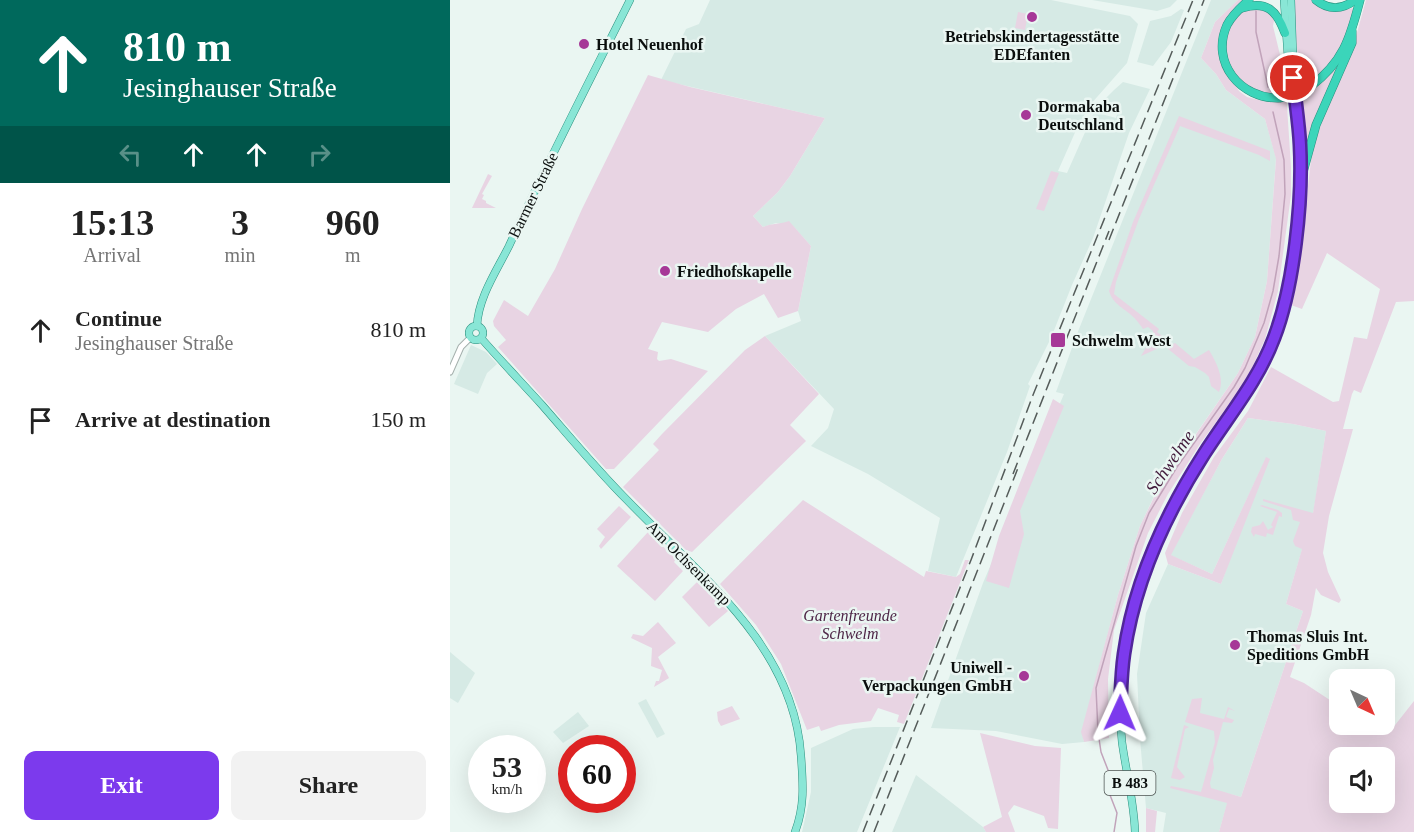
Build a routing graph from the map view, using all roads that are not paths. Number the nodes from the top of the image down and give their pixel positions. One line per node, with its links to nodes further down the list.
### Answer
1 (630, 0): 13 (main road, Barmer Straße)
2 (1249, 0): 8 (highway)
3 (1284, 0): 10 (main road, B 483)
4 (1291, 0): 11 (main road, B 483)
5 (1316, 0): 6 (highway)
6 (1355, 0)
7 (1359, 0): 9 (highway)
8 (1238, 10): 9 (highway, bridge); 10 (highway)
9 (1352, 32): 12 (highway)
10 (1285, 33): 11 (main road, B 483)
11 (1292, 65): 12 (main road, B 483)
12 (1300, 183): 18 (main road, B 483)
13 (477, 326): 14 (main road); 15 (main road)
14 (470, 338): 15 (main road); 16 (street)
15 (481, 338): 17 (main road, Am Ochsenkamp)
16 (450, 372)
17 (795, 832)
18 (1135, 832)

